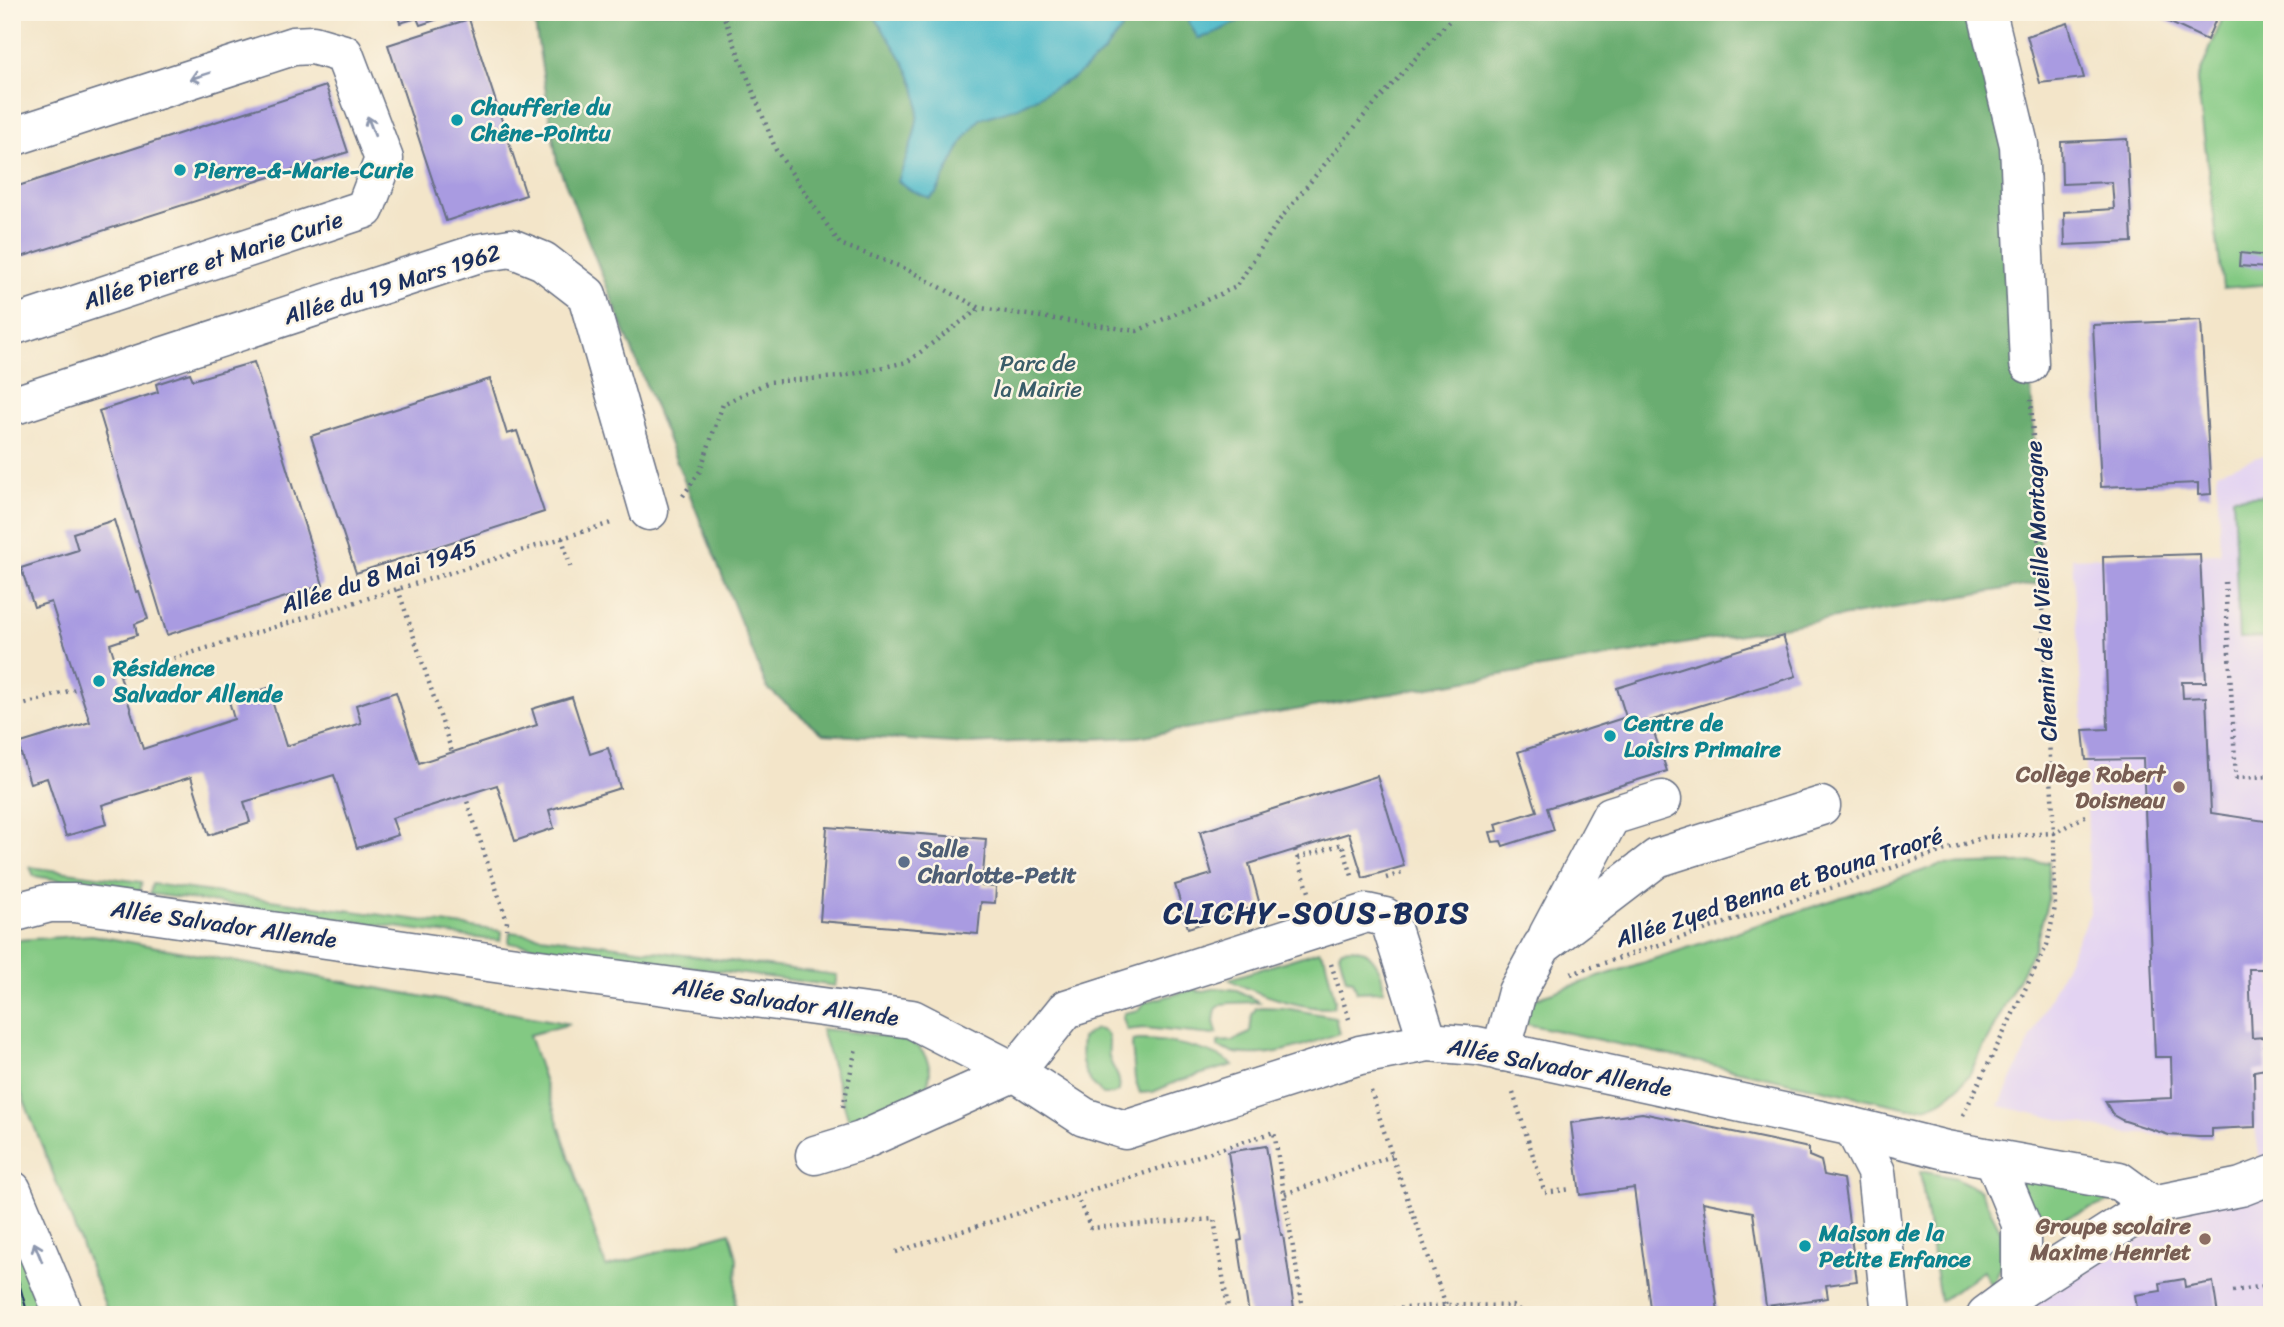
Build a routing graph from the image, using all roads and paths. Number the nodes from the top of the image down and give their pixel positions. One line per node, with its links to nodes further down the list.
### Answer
1 (722, 12): 5 (path)
2 (1457, 12): 5 (path)
3 (1987, 12): 7 (street)
4 (12, 137): 6 (street, Allée Pierre et Marie Curie, one-way to 4)
5 (980, 307): 9 (path, Allée du 8 Mai 1945)
6 (12, 326)
7 (2029, 364): 23 (path, Chemin de la Vieille Montagne)
8 (12, 406): 9 (street, Allée du 19 Mars 1962)
9 (649, 512): 10 (path, Allée du 8 Mai 1945)
10 (562, 538): 11 (path); 13 (path, Allée du 8 Mai 1945)
11 (571, 569)
12 (2225, 582): 18 (path)
13 (398, 589): 14 (path, Allée du 8 Mai 1945); 17 (path)
14 (120, 675)
15 (79, 688): 16 (path)
16 (12, 708)
17 (452, 752)
18 (2272, 776)
19 (465, 795): 33 (path)
20 (1662, 800): 32 (street)
21 (1821, 806): 32 (street)
22 (2088, 815): 23 (path)
23 (2054, 833): 34 (path, Allée Zyed Benna et Bouna Traoré); 42 (path, Chemin de la Vieille Montagne)
24 (1295, 850): 25 (path)
25 (1298, 858): 27 (path); 29 (path)
26 (1405, 872): 28 (path)
27 (1304, 876)
28 (1381, 880)
29 (1356, 888)
30 (12, 913): 33 (street, Allée Salvador Allende)
31 (1321, 928): 36 (street); 38 (path); 39 (street)
32 (1542, 946): 34 (street)
33 (502, 964): 35 (street, Allée Salvador Allende)
34 (1517, 992): 37 (street)
35 (864, 1012): 39 (street, Allée Salvador Allende); 41 (path)
36 (1428, 1042): 37 (street, Allée Salvador Allende); 38 (street, Allée Salvador Allende)
37 (1501, 1052): 40 (street, Allée Salvador Allende); 46 (path)
38 (1360, 1055): 39 (street, Allée Salvador Allende); 43 (path)
39 (1014, 1072): 41 (street)
40 (1853, 1127): 42 (street, Allée Salvador Allende); 63 (street)
41 (843, 1146)
42 (1946, 1150): 44 (street, Allée Salvador Allende)
43 (1392, 1156): 48 (path); 55 (path)
44 (1994, 1159): 50 (street, Allée Salvador Allende); 53 (street)
45 (2272, 1175): 50 (street)
46 (1571, 1189)
47 (12, 1190): 56 (street, one-way to 47)
48 (1285, 1194): 49 (path); 58 (path)
49 (1076, 1195): 51 (path); 57 (path)
50 (2152, 1205): 53 (street)
51 (896, 1252)
52 (2272, 1285): 54 (path)
53 (2021, 1289): 64 (street)
54 (2233, 1291)
55 (1446, 1305): 59 (path); 60 (path); 61 (path); 62 (path)
56 (64, 1315)
57 (1229, 1315)
58 (1304, 1315)
59 (1317, 1315)
60 (1441, 1315)
61 (1448, 1315)
62 (1528, 1315)
63 (1891, 1315)
64 (1986, 1315)

